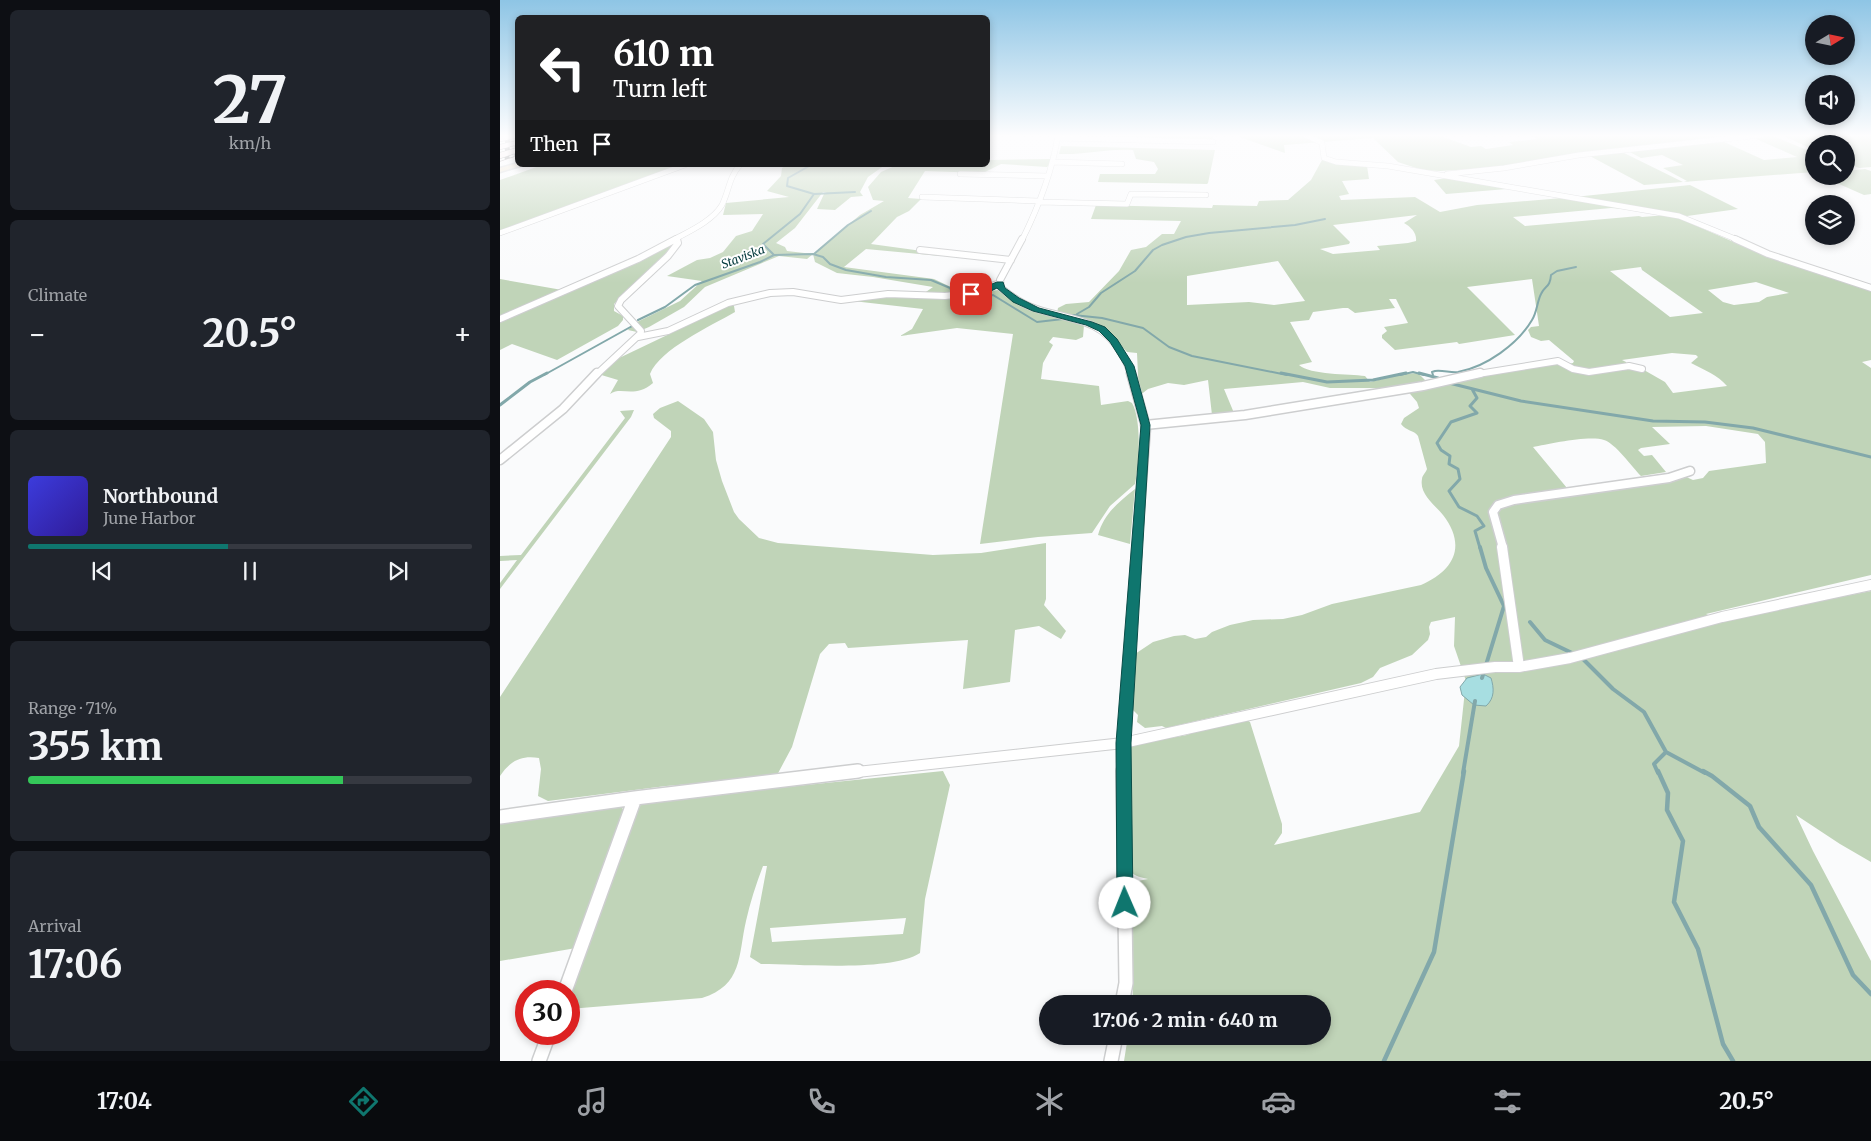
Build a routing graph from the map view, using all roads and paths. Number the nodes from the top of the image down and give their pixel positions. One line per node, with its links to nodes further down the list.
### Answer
1 (632, 185): 8 (street)
2 (728, 185): 9 (street)
3 (1045, 185): 7 (street)
4 (1493, 185): 13 (street)
5 (1206, 195): 7 (street)
6 (922, 197): 7 (street)
7 (1039, 202): 11 (street)
8 (500, 233)
9 (677, 238): 14 (street); 15 (street)
10 (920, 250): 11 (street)
11 (1011, 260): 12 (street)
12 (1000, 283): 15 (street); 17 (street)
13 (1871, 288)
14 (500, 318)
15 (638, 337): 18 (street)
16 (1642, 369): 17 (street)
17 (1146, 425): 24 (street)
18 (500, 460)
19 (1690, 471): 21 (street)
20 (1871, 585): 21 (street)
21 (1519, 667): 22 (street)
22 (1473, 669): 23 (street)
23 (1448, 672): 24 (street)
24 (1123, 743): 25 (street); 28 (street)
25 (636, 798): 26 (street); 27 (street)
26 (500, 817)
27 (569, 980)
28 (1124, 995)
29 (545, 1045): 31 (street)
30 (1114, 1045): 32 (street)
31 (540, 1061)
32 (1111, 1061)

